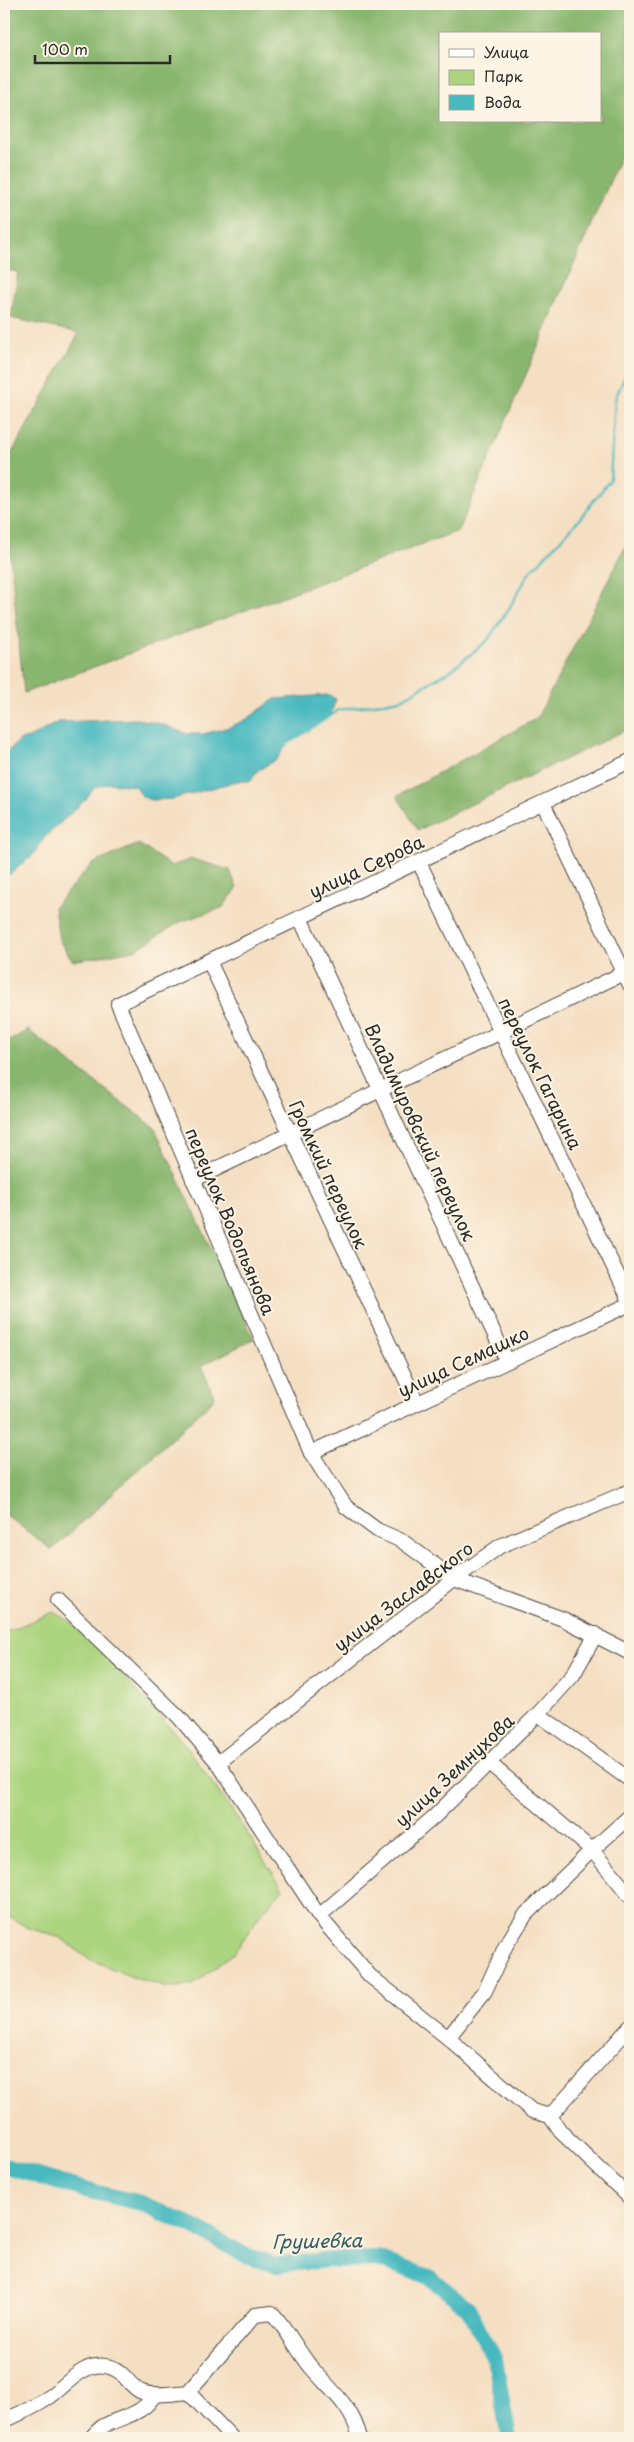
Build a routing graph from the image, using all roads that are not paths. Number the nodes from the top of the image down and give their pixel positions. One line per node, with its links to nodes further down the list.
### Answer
1 (630, 761): 2 (street, улица Серова)
2 (543, 803): 3 (street, улица Серова); 6 (street)
3 (419, 862): 4 (street, улица Серова); 8 (street, переулок Гагарина)
4 (300, 918): 5 (street, улица Серова); 9 (street, Владимировский переулок)
5 (209, 961): 7 (street, улица Серова); 10 (street, Громкий переулок)
6 (628, 976): 8 (street)
7 (118, 1004): 11 (street, переулок Водопьянова)
8 (501, 1033): 9 (street); 12 (street, переулок Гагарина)
9 (381, 1090): 10 (street); 13 (street, Владимировский переулок)
10 (289, 1134): 11 (street); 14 (street, Громкий переулок)
11 (193, 1180): 15 (street, переулок Водопьянова)
12 (630, 1303): 13 (street, улица Семашко)
13 (507, 1361): 14 (street, улица Семашко)
14 (417, 1403): 15 (street, улица Семашко)
15 (311, 1453): 17 (street, переулок Водопьянова)
16 (630, 1492): 17 (street, улица Заславского)
17 (454, 1579): 19 (street, переулок Водопьянова); 22 (street, улица Заславского)
18 (58, 1600): 22 (street)
19 (596, 1634): 20 (street, переулок Водопьянова); 21 (street, улица Земнухова)
20 (630, 1653)
21 (538, 1714): 23 (street, улица Земнухова); 24 (street)
22 (218, 1763): 28 (street)
23 (489, 1763): 26 (street); 28 (street, улица Земнухова)
24 (630, 1780)
25 (630, 1816): 26 (street)
26 (592, 1850): 27 (street); 30 (street)
27 (630, 1896)
28 (319, 1916): 30 (street)
29 (630, 2027): 31 (street)
30 (448, 2038): 31 (street)
31 (550, 2116): 32 (street)
32 (630, 2198)
33 (188, 2392): 34 (street); 37 (street); 38 (street)
34 (155, 2394): 35 (street); 36 (street)
35 (4, 2420)
36 (90, 2438)
37 (232, 2438)
38 (360, 2438)

